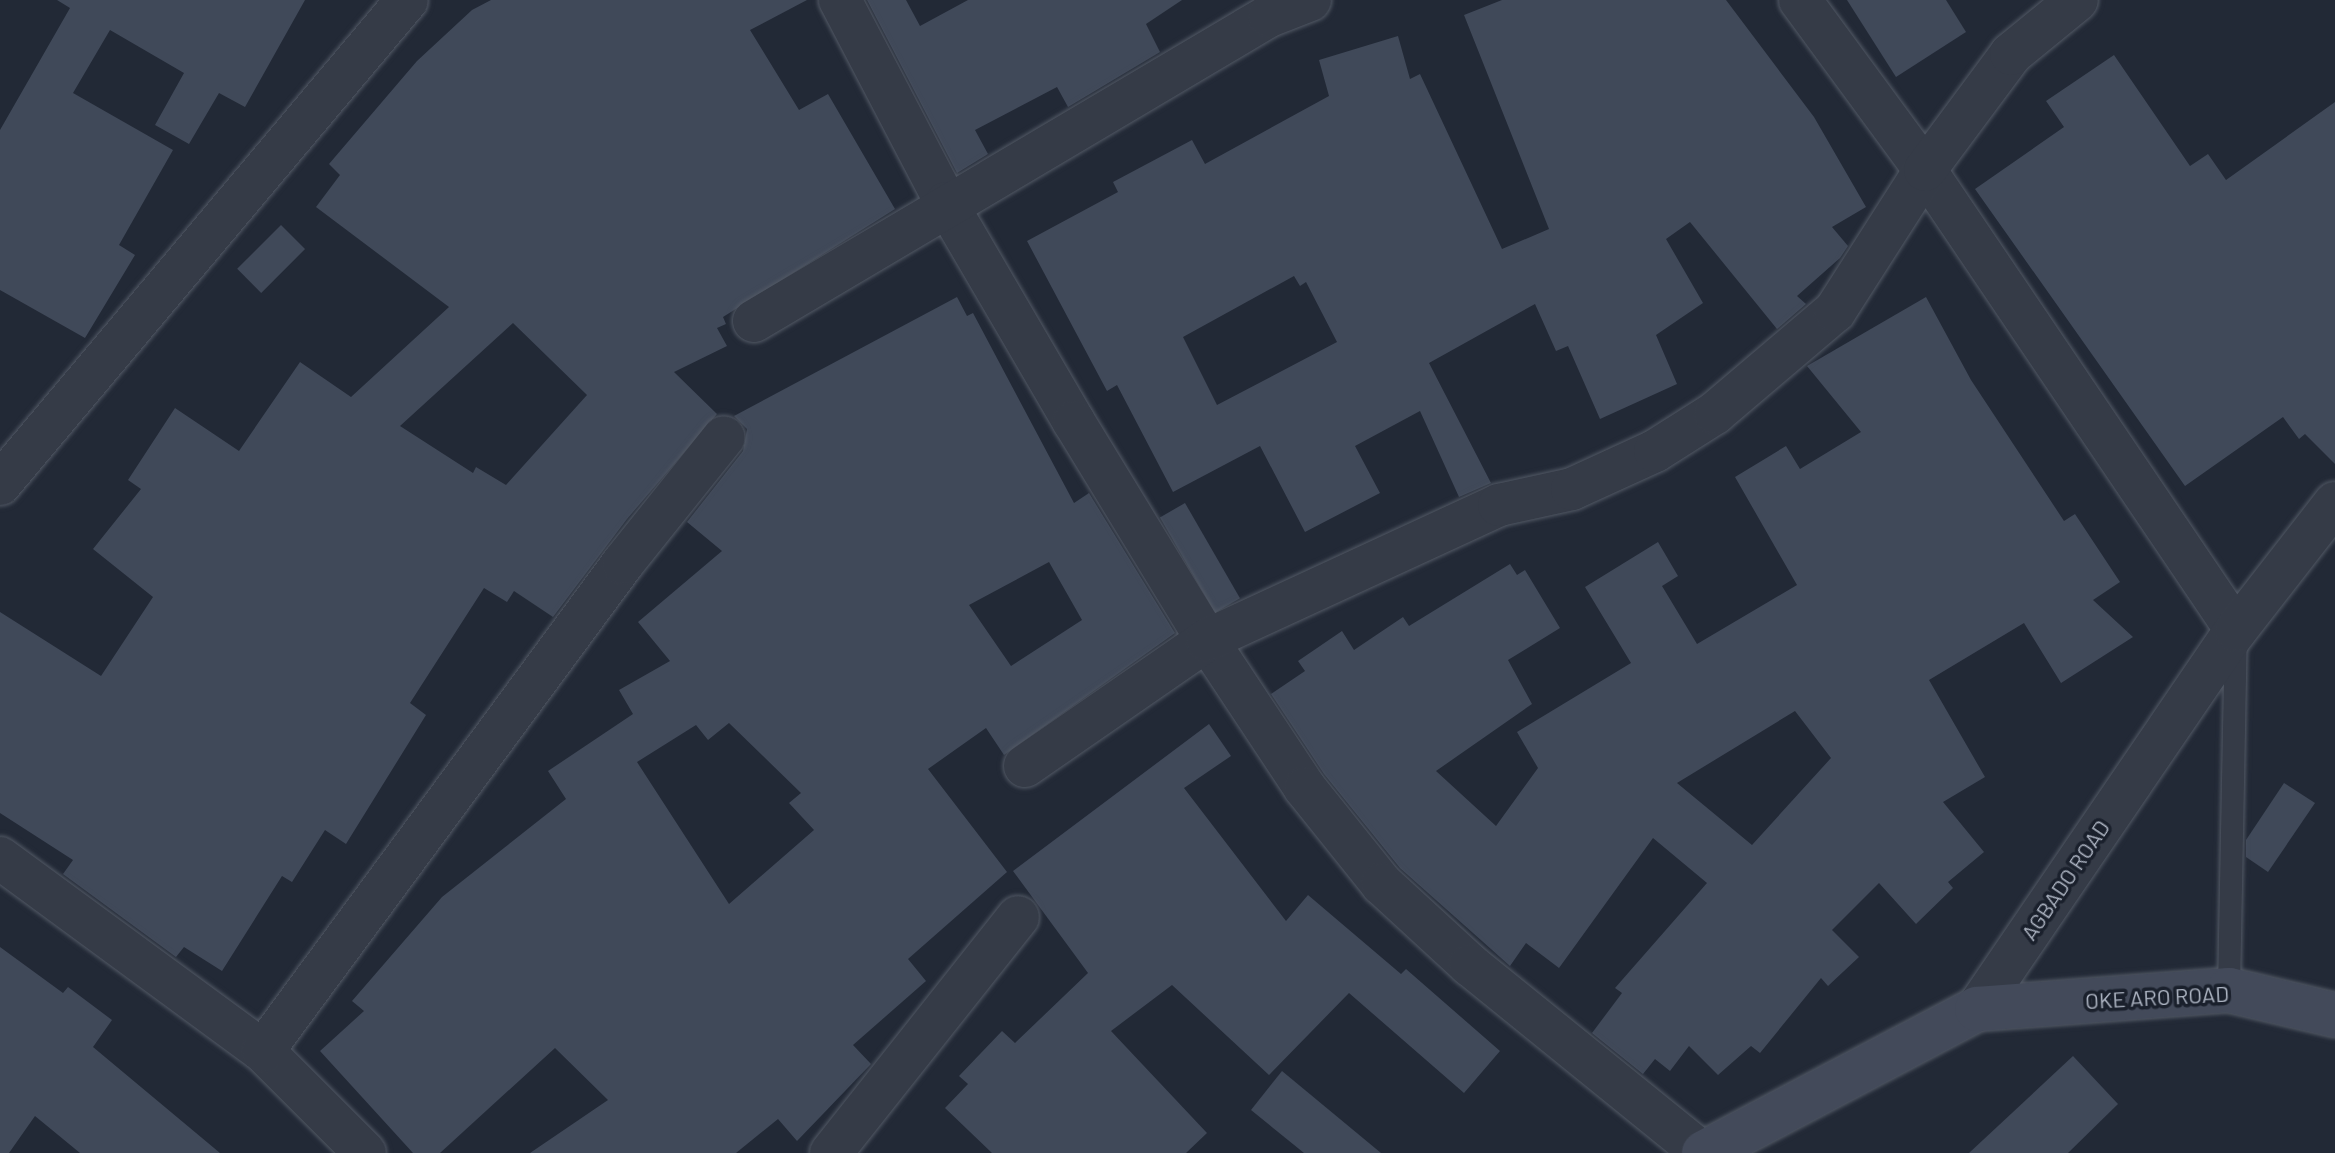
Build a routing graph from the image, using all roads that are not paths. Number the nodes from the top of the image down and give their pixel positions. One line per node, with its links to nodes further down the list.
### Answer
1 (407, 0): 10 (street)
2 (840, 0): 7 (street)
3 (1310, 0): 7 (street)
4 (1800, 0): 6 (street)
5 (2077, 0): 6 (street)
6 (1925, 170): 12 (street); 13 (street)
7 (946, 203): 8 (street); 13 (street)
8 (754, 321)
9 (724, 437): 20 (street)
10 (0, 484)
11 (2335, 503): 12 (street, AGBADO ROAD)
12 (2236, 630): 17 (lane); 18 (street, AGBADO ROAD)
13 (1207, 640): 14 (street); 23 (street)
14 (1025, 766)
15 (0, 858): 20 (street)
16 (1018, 917): 22 (street)
17 (2229, 990): 18 (main road, OKE ARO ROAD); 19 (main road, OKE ARO ROAD)
18 (1977, 1009): 23 (main road, AGBADO ROAD)
19 (2335, 1015)
20 (263, 1051): 21 (street)
21 (364, 1153)
22 (831, 1153)
23 (1703, 1153)

